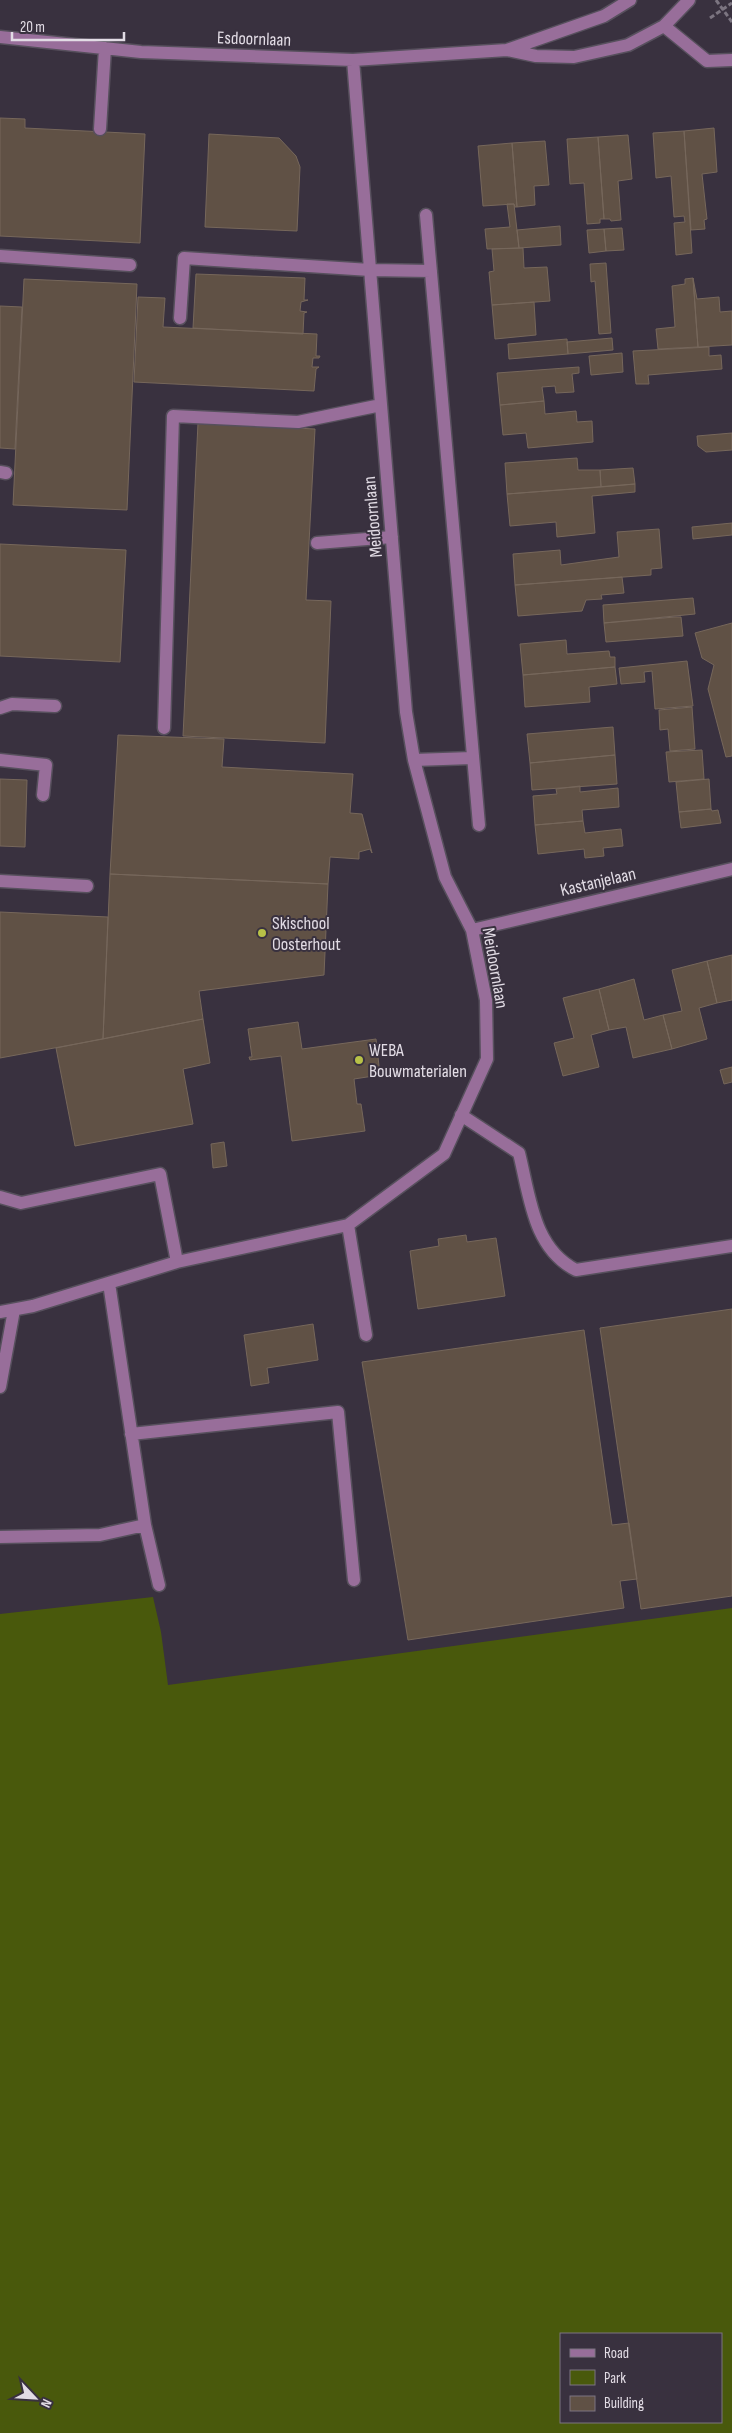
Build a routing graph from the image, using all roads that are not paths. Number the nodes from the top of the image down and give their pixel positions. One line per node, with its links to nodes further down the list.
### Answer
1 (630, 0): 6 (street, Esdoornlaan)
2 (689, 0): 3 (street, Esdoornlaan)
3 (664, 26): 6 (street, Esdoornlaan); 8 (street)
4 (0, 37): 5 (street, Esdoornlaan)
5 (105, 48): 7 (street, Esdoornlaan); 9 (street)
6 (507, 50): 7 (street, Esdoornlaan)
7 (353, 60): 13 (street, Meidoornlaan)
8 (732, 60)
9 (100, 129)
10 (426, 215): 14 (street)
11 (0, 256): 12 (street)
12 (130, 265)
13 (370, 270): 14 (street); 15 (street); 16 (street, Meidoornlaan)
14 (431, 271): 22 (street)
15 (180, 318)
16 (381, 405): 17 (street, Meidoornlaan); 21 (street)
17 (392, 537): 18 (street); 24 (street, Meidoornlaan)
18 (317, 543)
19 (55, 706): 20 (street)
20 (0, 708)
21 (164, 728)
22 (472, 758): 24 (street); 26 (street)
23 (0, 760): 25 (street)
24 (414, 760): 30 (street, Meidoornlaan)
25 (43, 795)
26 (479, 826)
27 (732, 869): 30 (street, Kastanjelaan)
28 (0, 882): 29 (street)
29 (88, 886)
30 (472, 930): 31 (street, Meidoornlaan)
31 (462, 1115): 33 (street, Meidoornlaan); 34 (street)
32 (0, 1197): 35 (street)
33 (348, 1225): 35 (street); 39 (street)
34 (732, 1246)
35 (177, 1262): 36 (street)
36 (109, 1283): 37 (street); 41 (street)
37 (14, 1310): 38 (street); 40 (street)
38 (0, 1312)
39 (366, 1335)
40 (0, 1387)
41 (131, 1434): 42 (street); 44 (street)
42 (145, 1525): 43 (street); 45 (street)
43 (0, 1537)
44 (354, 1580)
45 (159, 1585)

